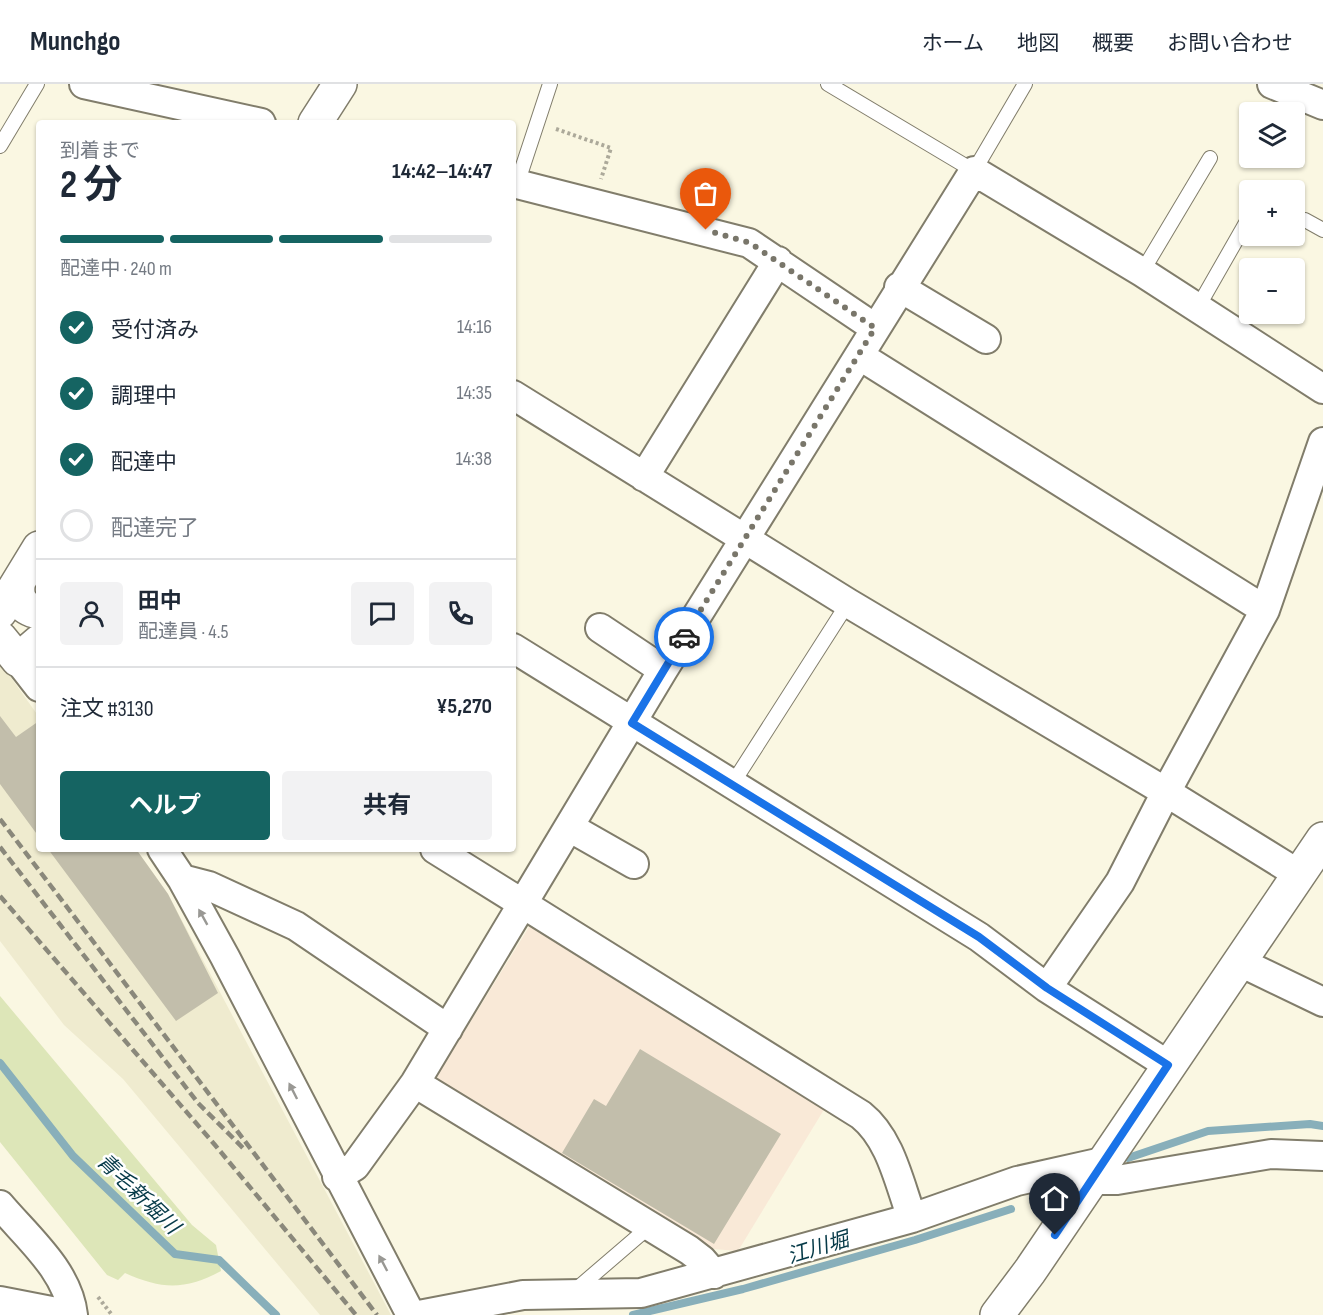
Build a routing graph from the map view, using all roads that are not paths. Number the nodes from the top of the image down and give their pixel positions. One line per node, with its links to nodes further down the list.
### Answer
1 (37, 84): 11 (lane)
2 (84, 84): 9 (street)
3 (340, 84): 10 (street)
4 (550, 84): 14 (lane)
5 (828, 84): 13 (lane)
6 (1025, 84): 13 (lane)
7 (1272, 84): 8 (street)
8 (1323, 105)
9 (247, 120)
10 (317, 120)
11 (0, 146)
12 (1210, 158): 20 (lane)
13 (974, 171): 20 (street); 21 (street)
14 (516, 181)
15 (516, 187): 19 (street)
16 (1305, 220): 17 (lane)
17 (1323, 230)
18 (1239, 235): 22 (lane)
19 (778, 261): 23 (street); 29 (street)
20 (1142, 272): 22 (street)
21 (899, 287): 23 (street); 24 (street)
22 (1198, 307): 26 (street)
23 (875, 328): 25 (street)
24 (986, 339)
25 (860, 356): 30 (street); 34 (street)
26 (1323, 389)
27 (516, 397): 29 (street)
28 (1323, 442): 34 (street)
29 (644, 477): 30 (street)
30 (747, 538): 33 (street); 40 (street)
31 (36, 553): 32 (street)
32 (19, 581): 35 (street); 36 (street)
33 (848, 603): 43 (lane); 44 (street)
34 (1265, 610): 44 (street)
35 (36, 611)
36 (0, 612)
37 (600, 628): 40 (street)
38 (19, 646): 41 (street)
39 (516, 650): 42 (street)
40 (663, 670): 42 (street)
41 (36, 681)
42 (632, 723): 43 (street); 45 (street)
43 (731, 786): 54 (street)
44 (1166, 792): 50 (street); 54 (street)
45 (569, 827): 49 (street); 52 (street)
46 (1323, 839): 50 (street)
47 (164, 852): 51 (street)
48 (440, 852): 52 (street)
49 (634, 864)
50 (1300, 875): 53 (street)
51 (182, 879): 56 (street); 61 (street, one-way to 51)
52 (523, 904): 56 (street); 63 (street)
53 (1240, 962): 55 (street); 57 (street)
54 (1047, 988): 57 (street)
55 (1323, 1002)
56 (448, 1029): 58 (street)
57 (1168, 1065): 60 (street)
58 (415, 1083): 61 (street); 64 (street)
59 (1323, 1156): 60 (street)
60 (1097, 1171): 63 (street); 71 (street)
61 (337, 1177): 69 (street, one-way to 61)
62 (0, 1205): 68 (street)
63 (912, 1218): 65 (street)
64 (650, 1226): 65 (street); 66 (lane)
65 (714, 1274): 66 (street)
66 (570, 1295): 70 (street)
67 (0, 1300): 68 (street)
68 (72, 1315)
69 (411, 1315)
70 (419, 1315)
71 (997, 1315)

